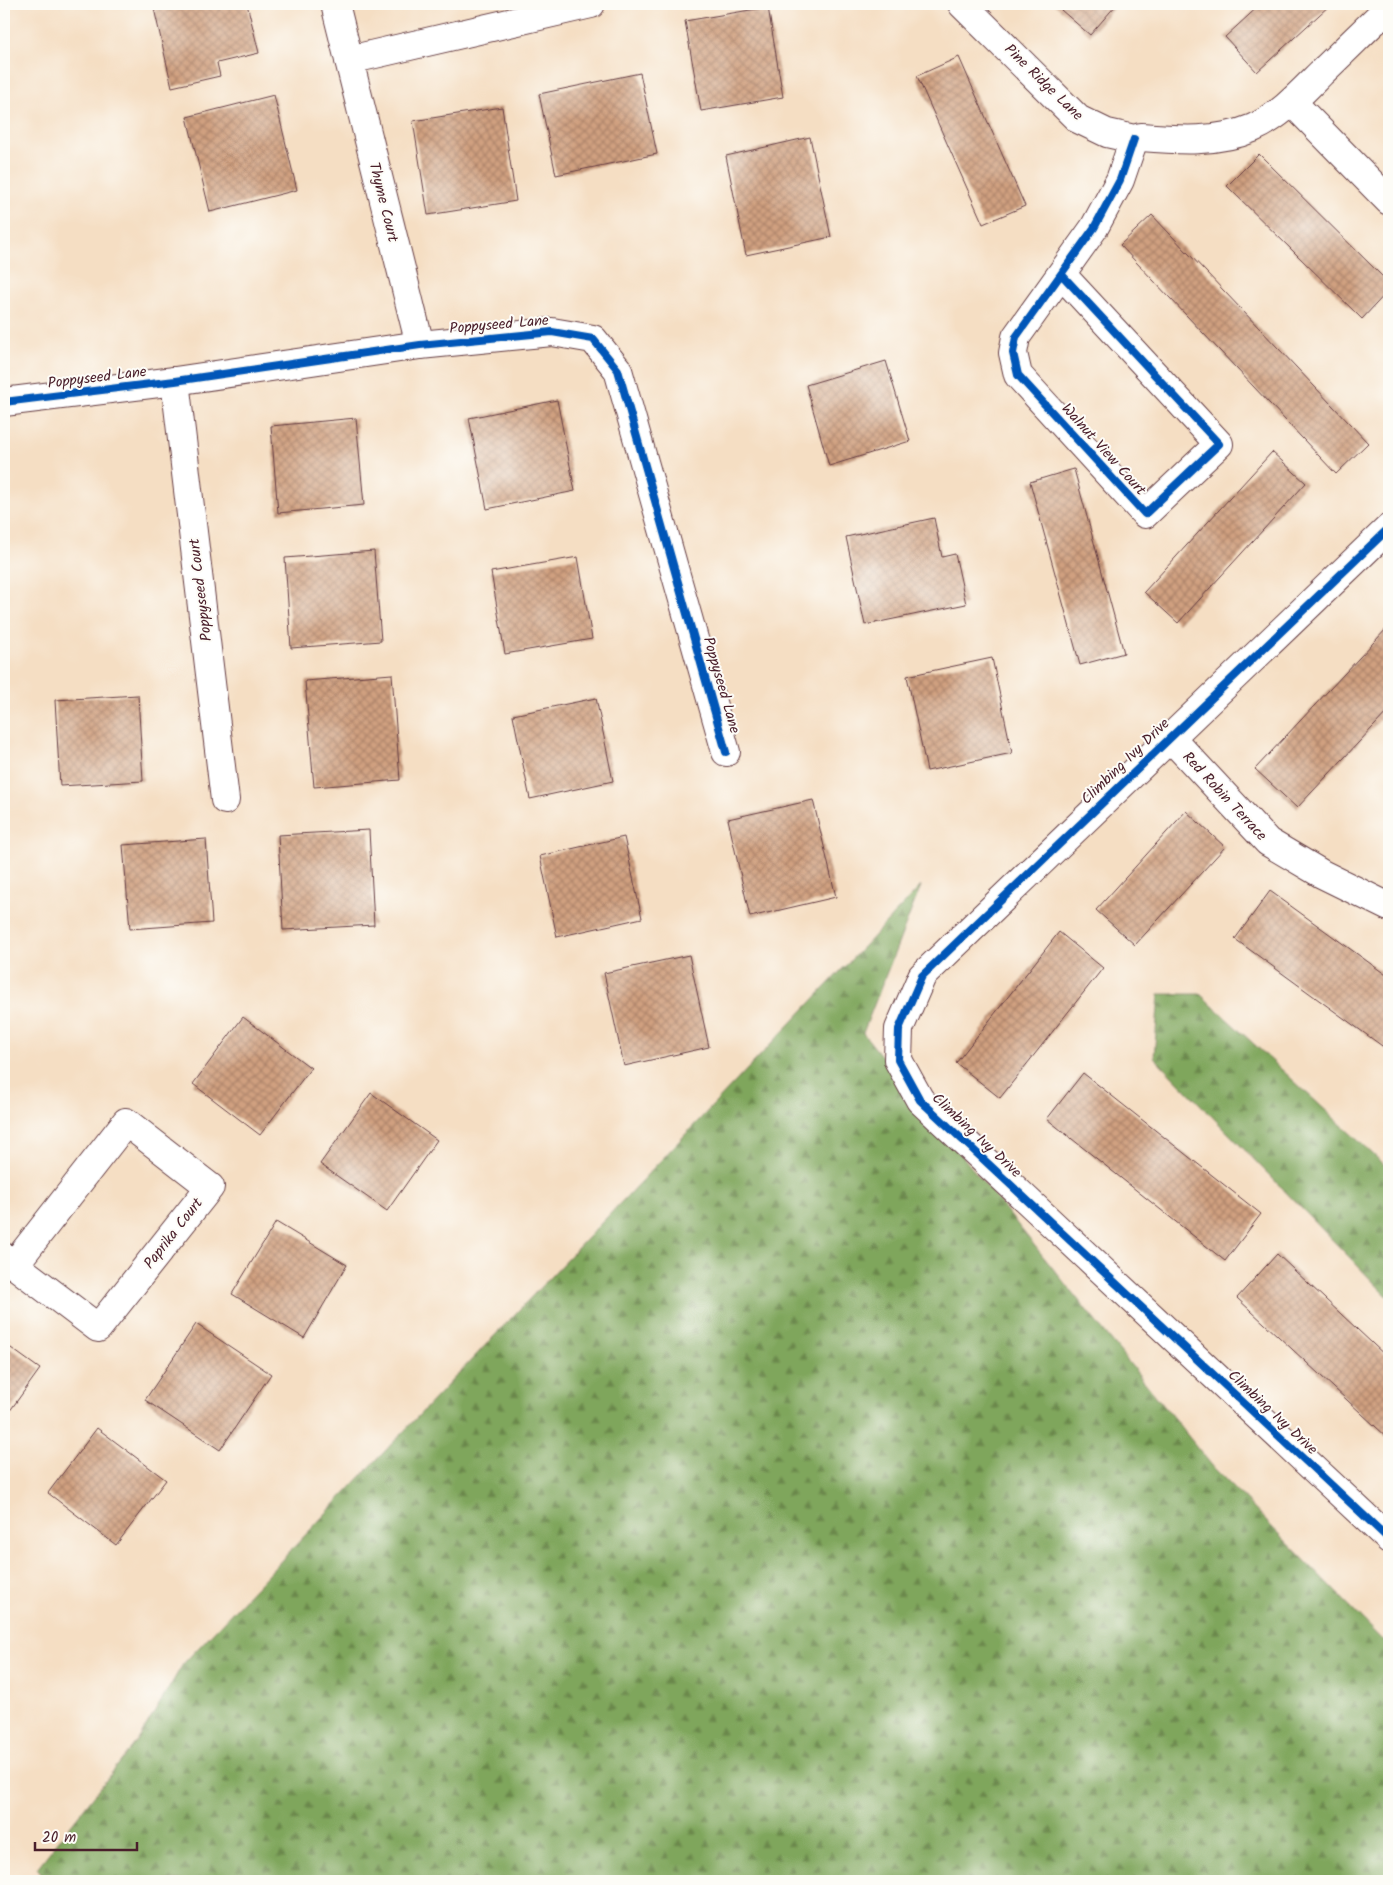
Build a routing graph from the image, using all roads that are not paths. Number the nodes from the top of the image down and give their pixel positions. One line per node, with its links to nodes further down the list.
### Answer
1 (335, 4): 5 (street, Thyme Court)
2 (592, 4): 5 (street)
3 (962, 4): 7 (street, Pine Ridge Lane)
4 (1385, 20): 6 (street, Pine Ridge Lane)
5 (349, 60): 10 (street, Thyme Court)
6 (1292, 102): 7 (street, Pine Ridge Lane); 8 (street)
7 (1134, 139): 9 (street, Walnut View Court)
8 (1389, 201)
9 (1062, 275): 9 (street, Walnut View Court)
10 (420, 344): 11 (street, Poppyseed Lane); 15 (street, Poppyseed Lane)
11 (175, 381): 12 (street, Poppyseed Lane); 16 (street, Poppyseed Court)
12 (4, 402)
13 (1389, 528): 14 (street, Climbing Ivy Drive)
14 (1170, 736): 17 (street, Red Robin Terrace); 19 (street, Climbing Ivy Drive)
15 (726, 752)
16 (225, 800)
17 (1389, 907)
18 (9, 1261): 18 (street, Paprika Court)
19 (1389, 1539)

